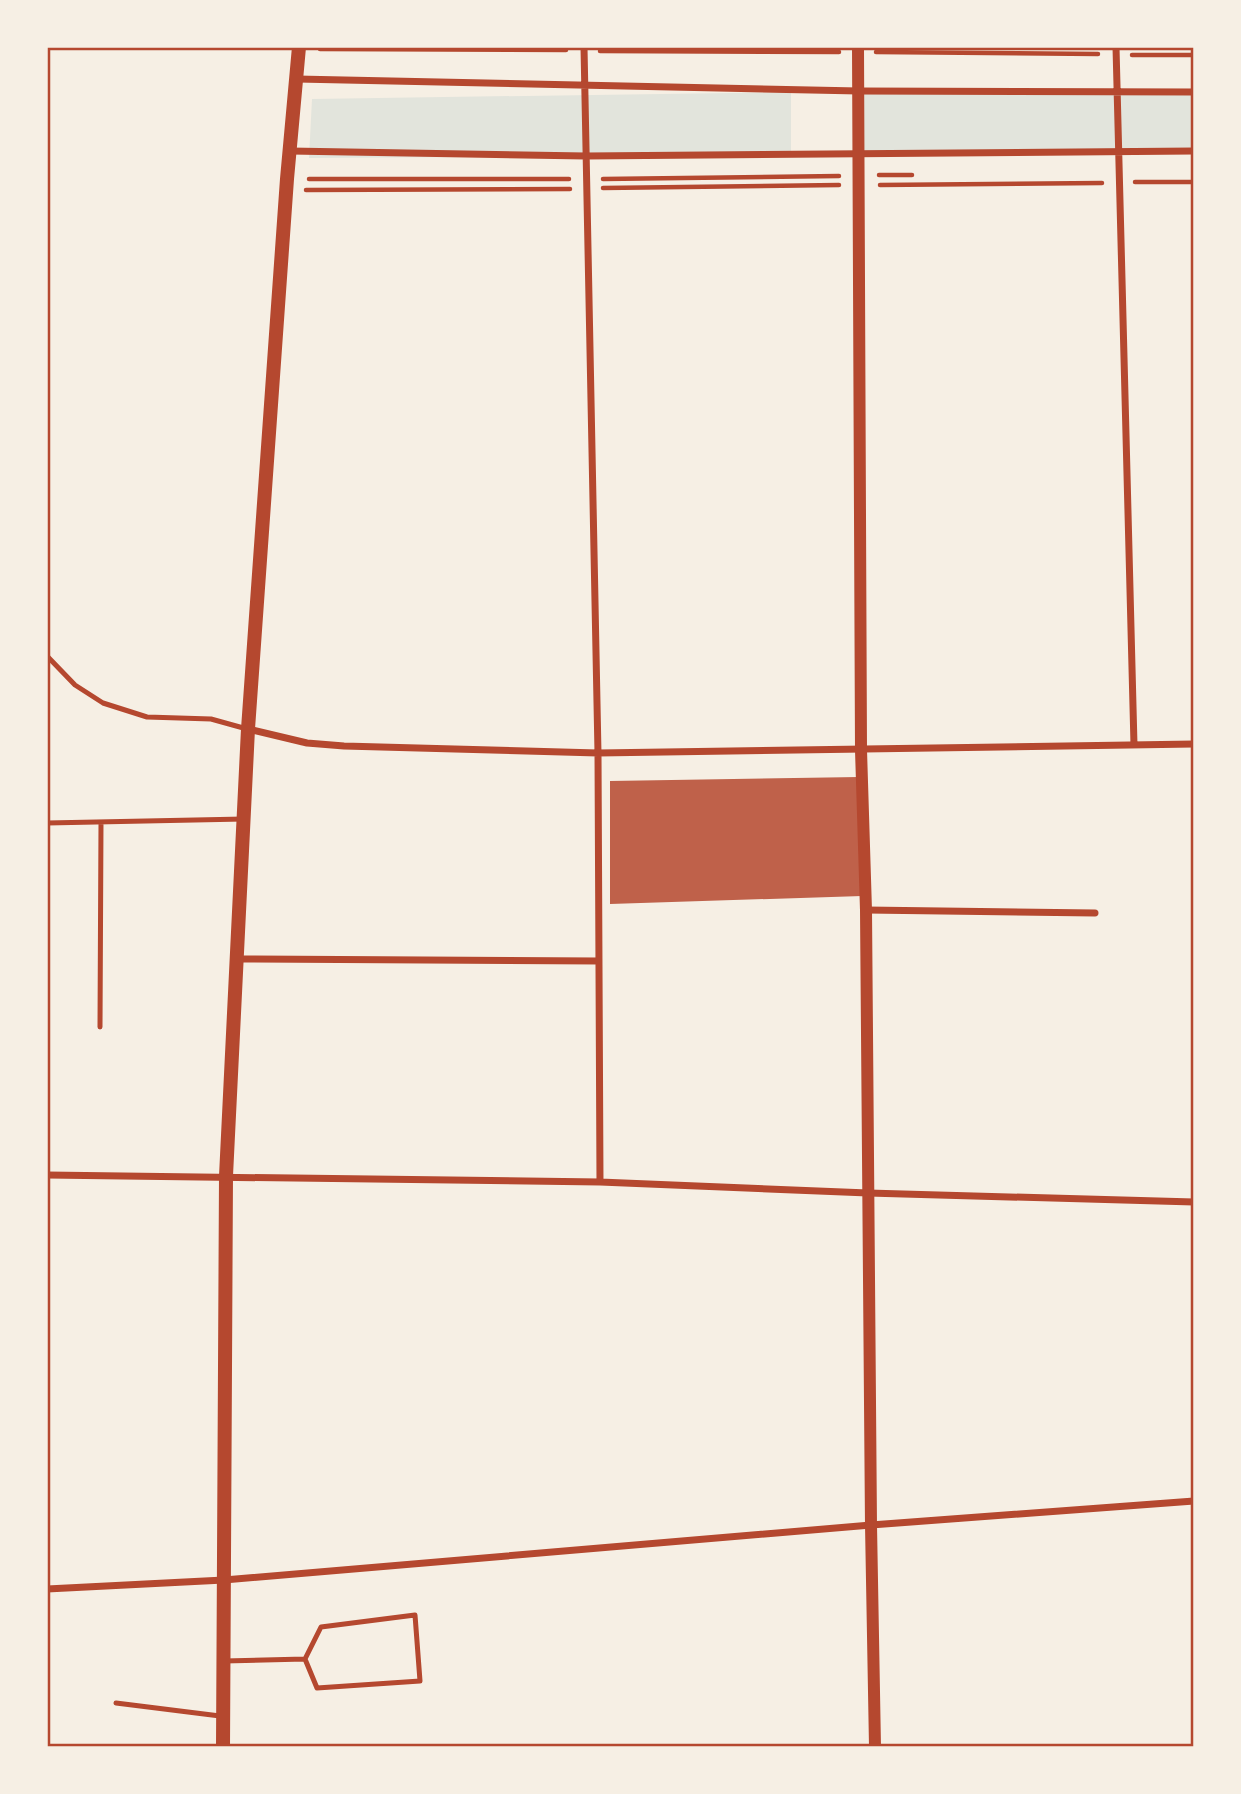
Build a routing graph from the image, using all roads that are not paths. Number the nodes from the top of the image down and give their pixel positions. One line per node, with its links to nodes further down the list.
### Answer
1 (299, 48): 5 (main road)
2 (584, 49): 6 (street)
3 (858, 50): 7 (street)
4 (1116, 51): 8 (street)
5 (298, 79): 6 (street); 10 (main road)
6 (584, 84): 7 (street); 14 (street)
7 (859, 91): 8 (street); 13 (street)
8 (1116, 92): 9 (street); 12 (street)
9 (1194, 92)
10 (290, 151): 14 (street); 16 (main road)
11 (1194, 151): 12 (street)
12 (1118, 152): 13 (street); 18 (street)
13 (860, 153): 14 (street); 19 (street)
14 (586, 156): 20 (street)
15 (47, 656): 16 (lane)
16 (248, 729): 20 (street); 21 (main road)
17 (1194, 744): 18 (street)
18 (1134, 745): 19 (street)
19 (861, 750): 20 (street); 24 (street)
20 (598, 753): 27 (street)
21 (244, 819): 22 (lane); 26 (main road)
22 (101, 822): 23 (lane); 28 (lane)
23 (47, 823)
24 (866, 910): 25 (street); 32 (street)
25 (1095, 913)
26 (237, 959): 27 (street); 30 (main road)
27 (599, 961): 31 (street)
28 (100, 1027)
29 (47, 1175): 30 (street)
30 (226, 1176): 31 (street); 36 (main road)
31 (600, 1182): 32 (street)
32 (868, 1193): 33 (street); 35 (street)
33 (1194, 1202)
34 (1194, 1501): 35 (street)
35 (871, 1525): 36 (street); 43 (street)
36 (224, 1580): 37 (street); 39 (main road)
37 (47, 1588)
38 (305, 1659): 38 (lane); 39 (lane)
39 (224, 1661): 41 (main road)
40 (116, 1703): 41 (lane)
41 (223, 1717): 42 (main road)
42 (223, 1747)
43 (875, 1747)

